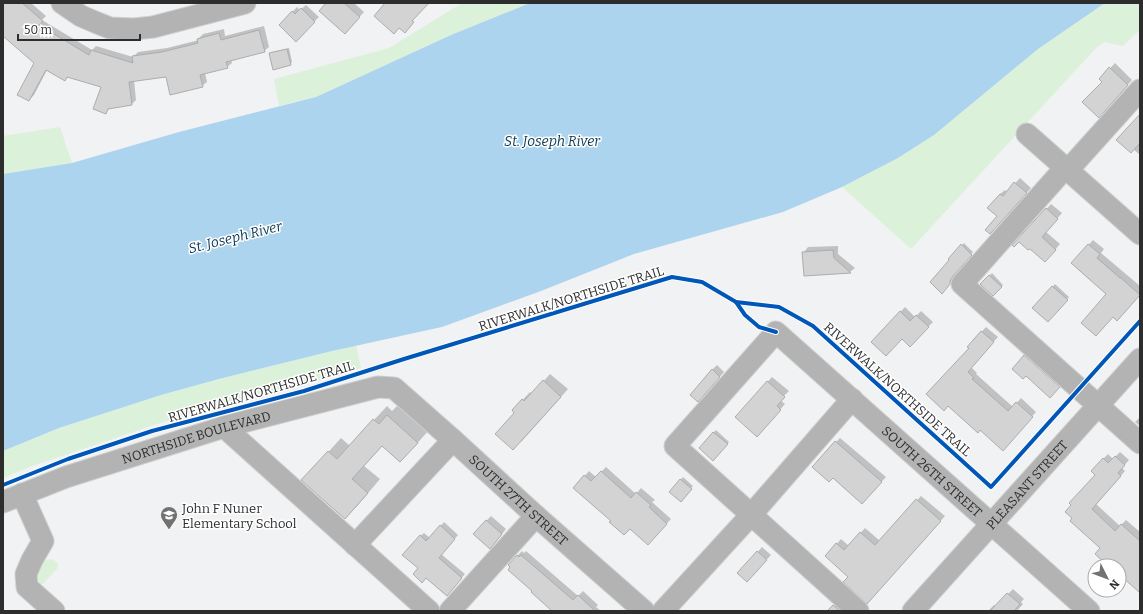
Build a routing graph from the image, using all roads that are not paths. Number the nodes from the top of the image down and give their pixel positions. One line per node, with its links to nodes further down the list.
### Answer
1 (62, 3): 2 (street)
2 (236, 4)
3 (1140, 90): 5 (street)
4 (1027, 134): 5 (street)
5 (1066, 169): 6 (street); 10 (street)
6 (1140, 234)
7 (1140, 359): 10 (street, PLEASANT STREET)
8 (394, 388): 11 (street, NORTHSIDE BOULEVARD); 12 (street, SOUTH 27TH STREET)
9 (852, 399): 16 (street); 16 (street, SOUTH 26TH STREET); 18 (street, SOUTH 26TH STREET)
10 (1098, 406): 13 (street); 18 (street, PLEASANT STREET)
11 (224, 427): 14 (street, NORTHSIDE BOULEVARD); 19 (street)
12 (453, 440): 17 (street, SOUTH 27TH STREET); 19 (street)
13 (1140, 443)
14 (22, 494): 15 (street, NORTHSIDE BOULEVARD); 20 (street)
15 (3, 502)
16 (751, 515): 24 (street); 25 (street)
17 (536, 516): 22 (street); 23 (street, SOUTH 27TH STREET)
18 (991, 524): 26 (street, PLEASANT STREET); 27 (street, SOUTH 26TH STREET)
19 (355, 545): 21 (street)
20 (54, 611)
21 (429, 611)
22 (450, 611)
23 (644, 611)
24 (663, 611)
25 (858, 611)
26 (914, 611)
27 (1089, 611)

